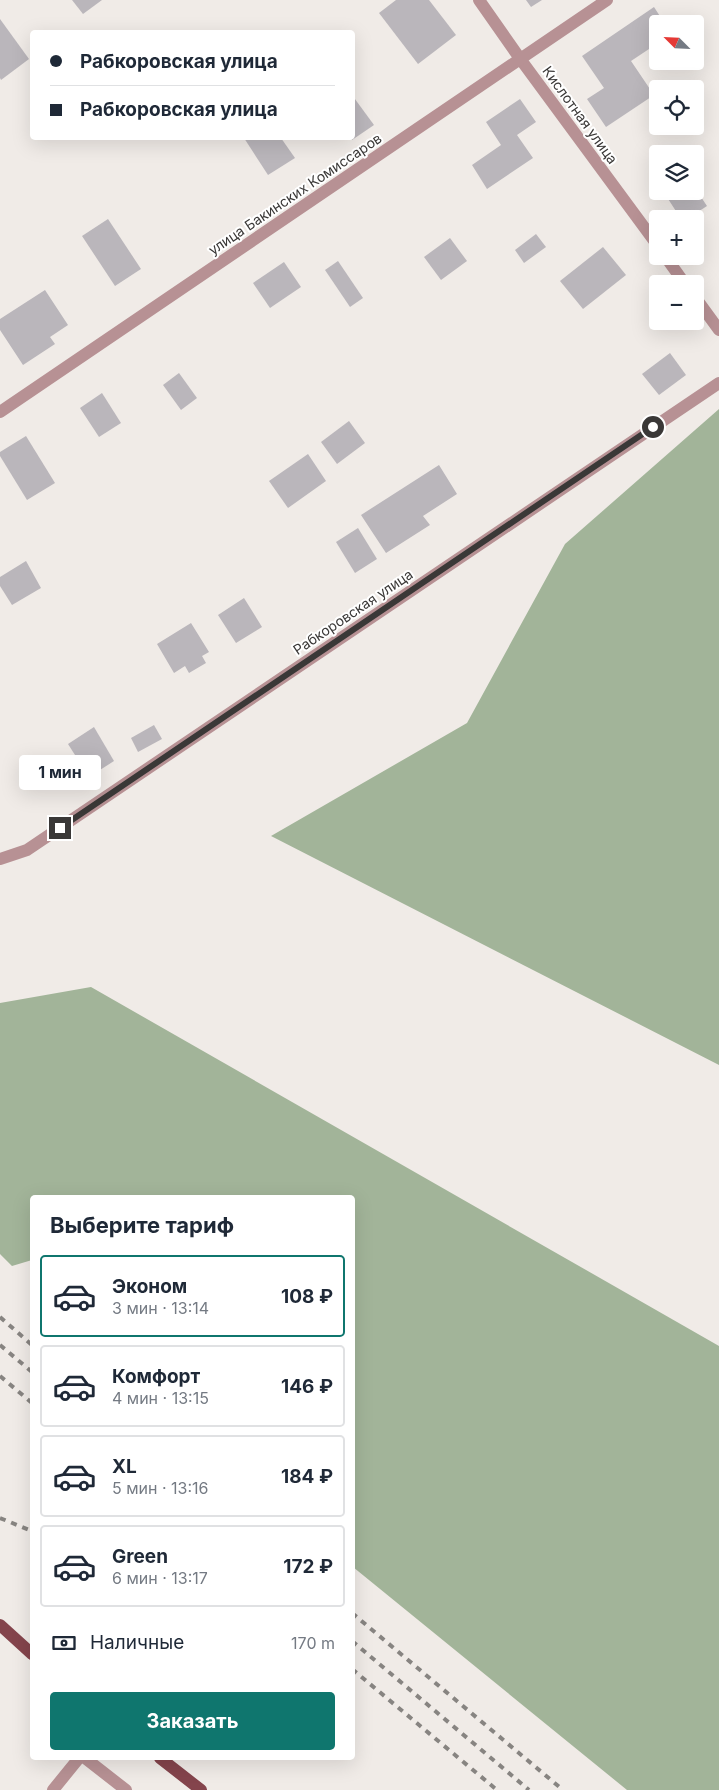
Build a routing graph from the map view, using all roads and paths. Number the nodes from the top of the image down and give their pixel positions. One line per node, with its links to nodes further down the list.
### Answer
1 (479, 0): 3 (street, Кислотная улица)
2 (607, 0): 3 (street, улица Бакинских Комиссаров)
3 (521, 60): 4 (street, Кислотная улица); 8 (street, улица Бакинских Комиссаров)
4 (649, 234)
5 (704, 309): 6 (street)
6 (719, 330)
7 (719, 383): 9 (street, Рабкоровская улица)
8 (0, 412)
9 (0, 860)
10 (0, 1625): 11 (main road)
11 (30, 1652)
12 (77, 1760): 15 (street)
13 (88, 1760): 16 (street)
14 (163, 1760): 17 (main road)
15 (53, 1790)
16 (126, 1790)
17 (201, 1790)

